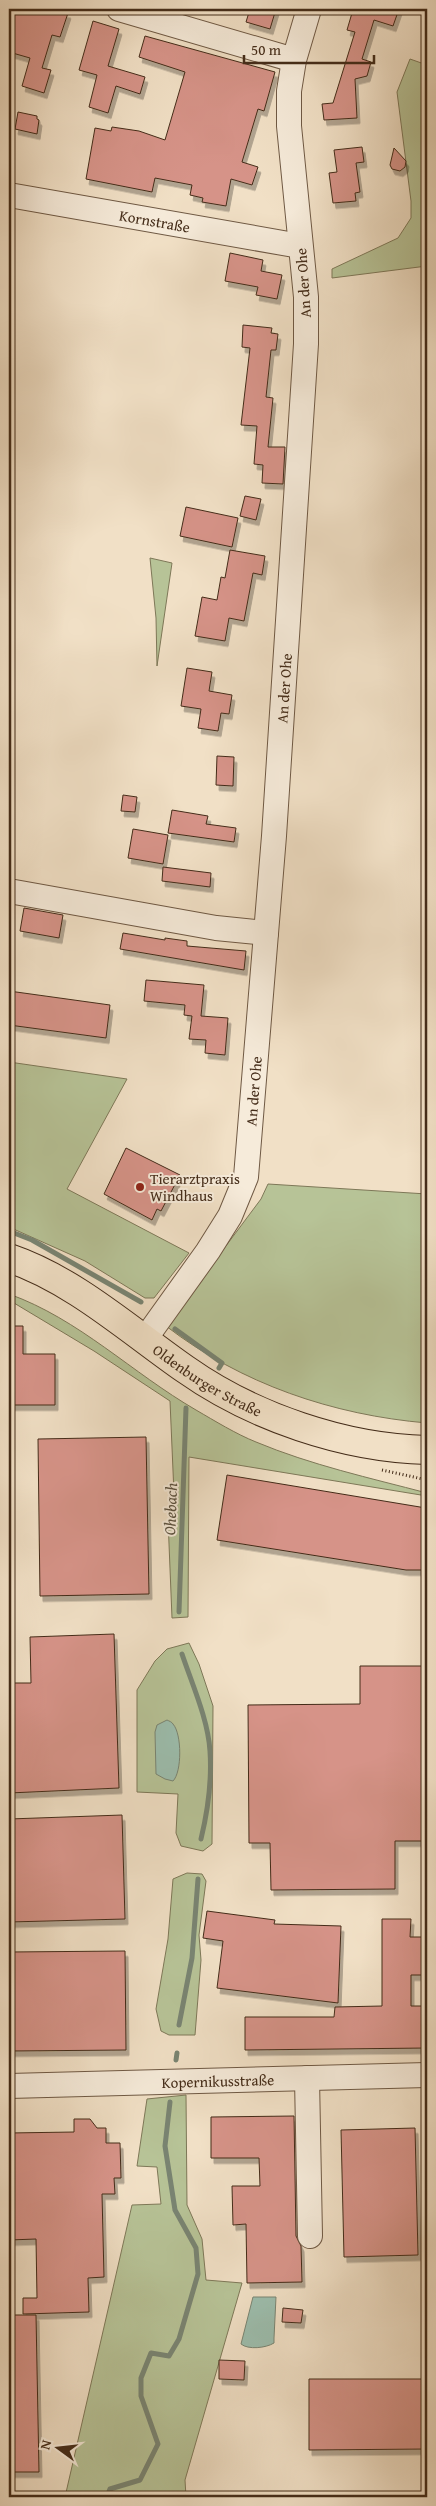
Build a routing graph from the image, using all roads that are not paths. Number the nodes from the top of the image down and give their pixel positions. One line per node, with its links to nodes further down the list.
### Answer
1 (119, 9): 3 (street)
2 (309, 9): 3 (street, An der Ohe)
3 (294, 60): 5 (street, An der Ohe)
4 (9, 195): 5 (street, Kornstraße)
5 (300, 246): 7 (street, An der Ohe)
6 (9, 891): 7 (street)
7 (266, 932): 9 (street, An der Ohe)
8 (9, 1258): 9 (main road, Oldenburger Straße)
9 (145, 1339): 10 (main road, Oldenburger Straße)
10 (427, 1450)
11 (427, 2075): 12 (street, Kopernikusstraße)
12 (308, 2078): 13 (street, Kopernikusstraße); 14 (street)
13 (9, 2086)
14 (310, 2236)

